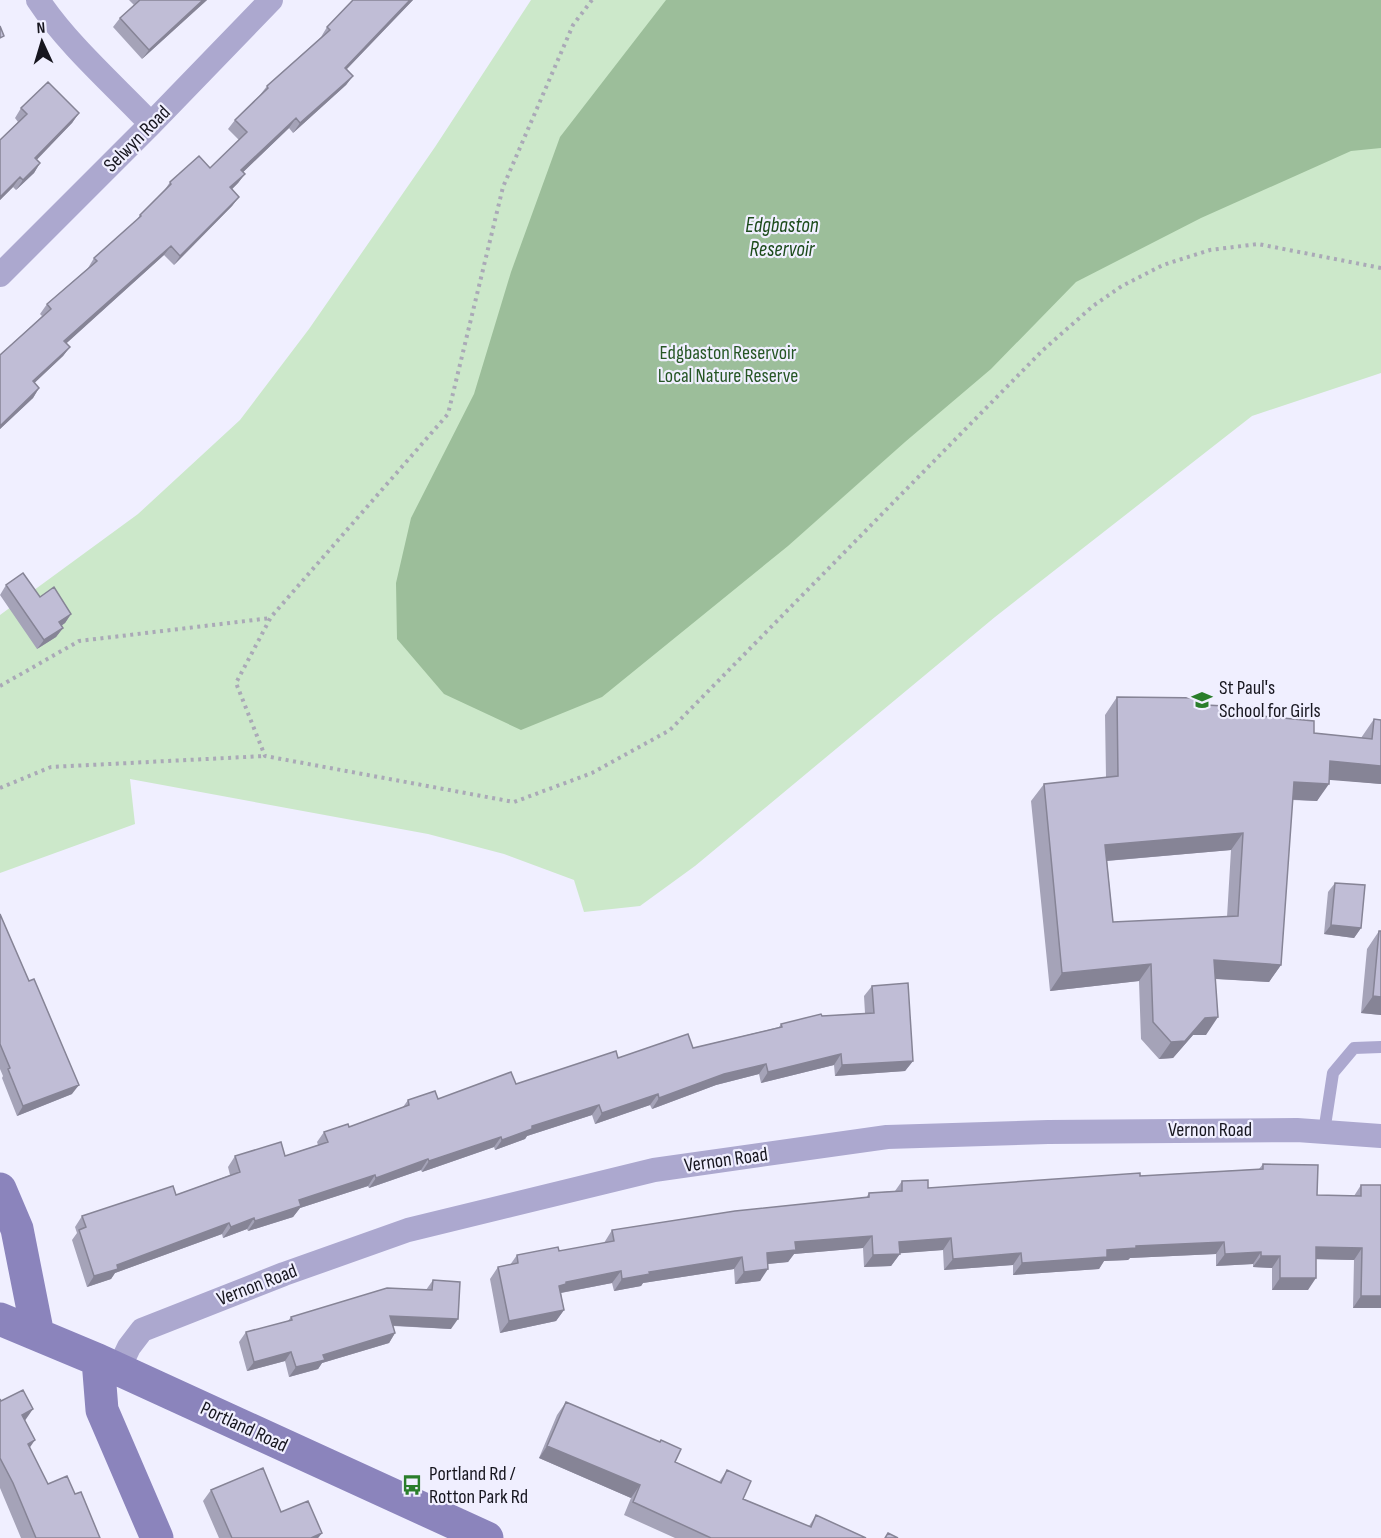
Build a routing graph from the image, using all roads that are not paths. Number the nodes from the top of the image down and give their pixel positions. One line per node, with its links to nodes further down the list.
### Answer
1 (38, 0): 3 (street)
2 (272, 0): 3 (street, Selwyn Road)
3 (152, 124): 4 (street, Selwyn Road)
4 (0, 275)
5 (1381, 1047): 6 (lane)
6 (1324, 1132): 7 (street, Vernon Road); 11 (street, Vernon Road)
7 (1381, 1136)
8 (0, 1189): 10 (main road)
9 (0, 1319): 10 (main road, Portland Road)
10 (38, 1335): 11 (main road, Portland Road)
11 (108, 1365): 12 (main road); 13 (main road, Portland Road)
12 (157, 1538)
13 (487, 1538)

